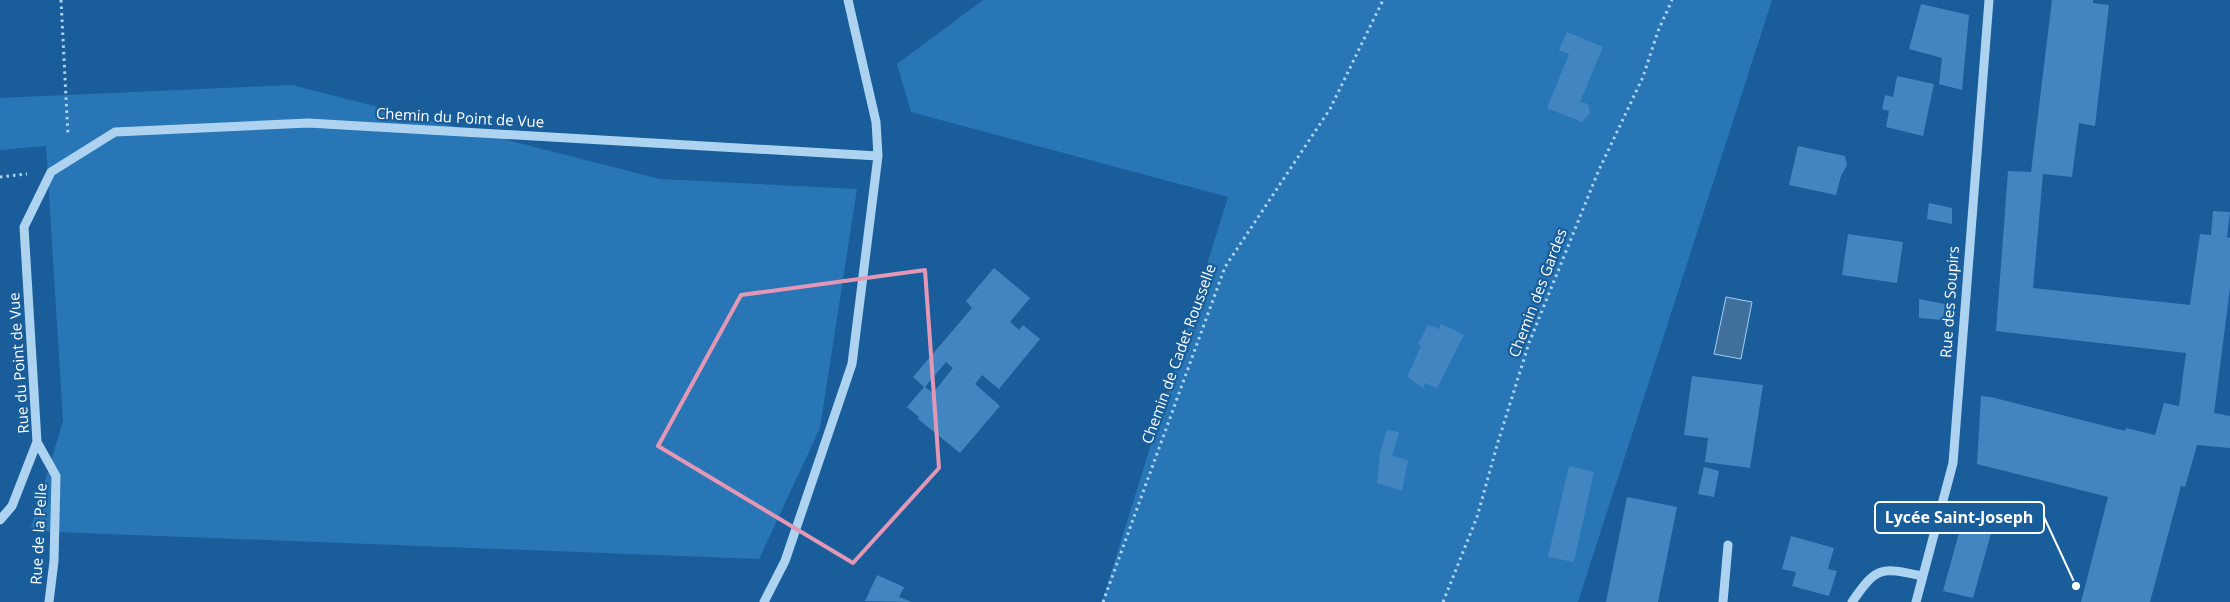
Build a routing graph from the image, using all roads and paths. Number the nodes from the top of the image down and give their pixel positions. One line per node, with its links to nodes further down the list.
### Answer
1 (61, 0): 7 (path)
2 (848, 0): 6 (street)
3 (1383, 0): 15 (path, Chemin de Cadet Rousselle)
4 (1672, 0): 16 (path, Chemin des Gardes)
5 (1989, 0): 12 (street, Rue des Soupirs)
6 (878, 156): 7 (street, Chemin du Point de Vue); 14 (street)
7 (71, 159): 8 (street, Chemin du Point de Vue)
8 (51, 172): 9 (street, Rue du Point de Vue)
9 (37, 442): 10 (street, Rue du Point de Vue); 13 (street, Rue de la Pelle)
10 (0, 520)
11 (1728, 545): 17 (street)
12 (1922, 576): 18 (street); 19 (street, Rue des Soupirs)
13 (49, 602)
14 (764, 602)
15 (1103, 602)
16 (1443, 602)
17 (1723, 602)
18 (1852, 602)
19 (1916, 602)

